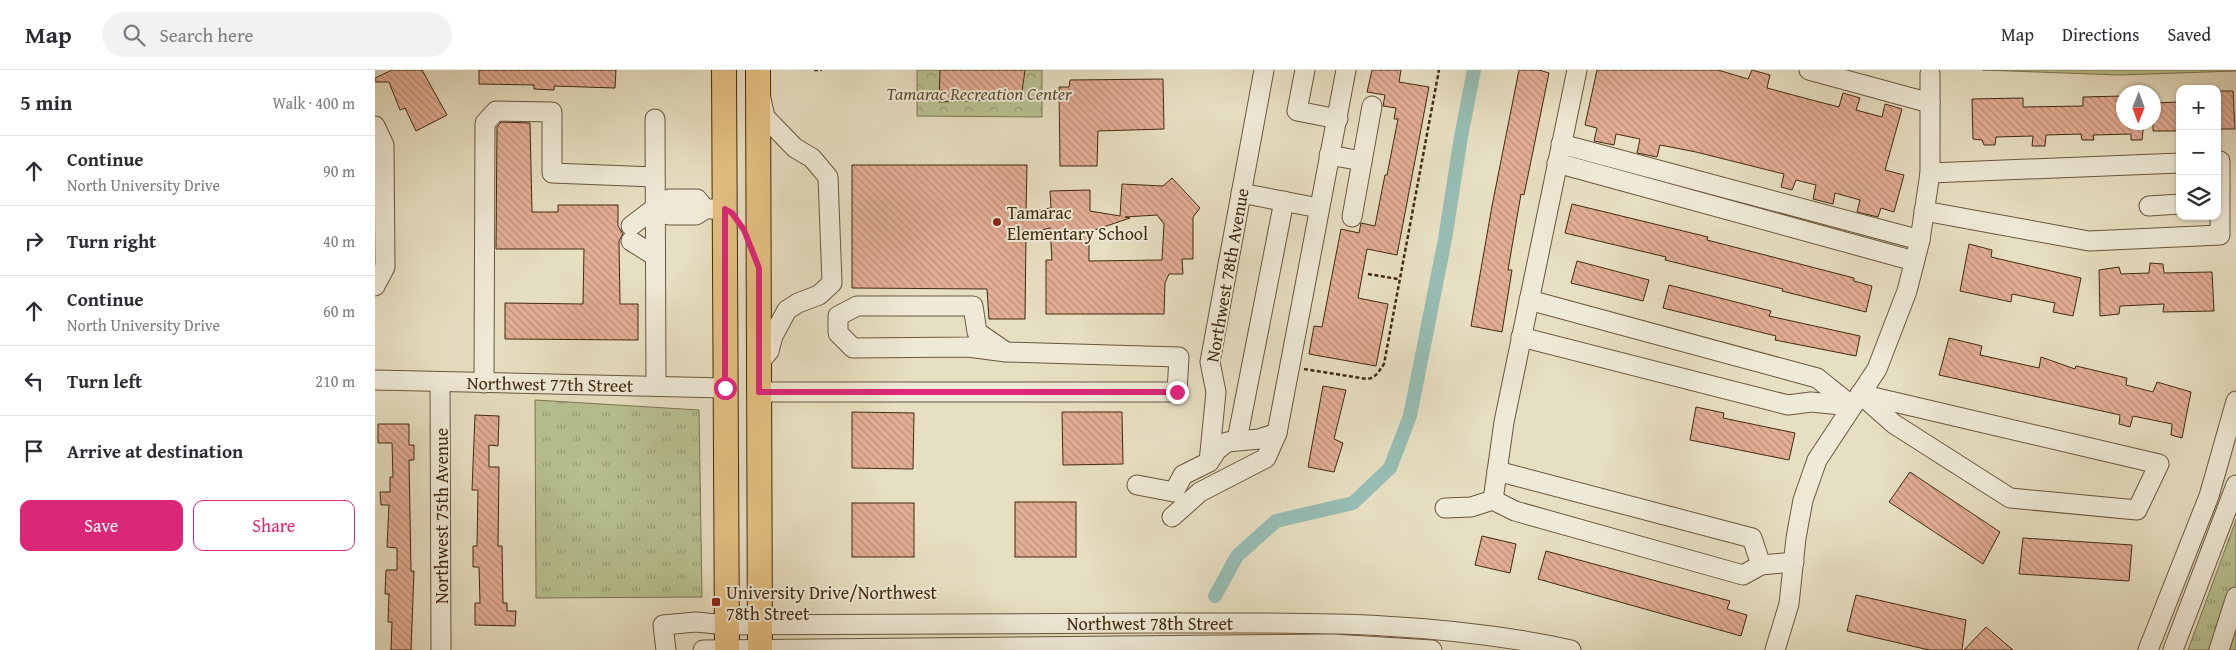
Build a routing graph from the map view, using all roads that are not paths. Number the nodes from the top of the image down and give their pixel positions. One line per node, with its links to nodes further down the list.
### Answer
1 (724, 70): 27 (main road)
2 (1264, 70): 21 (street, Northwest 78th Avenue)
3 (1305, 70): 12 (street)
4 (1346, 70): 12 (street)
5 (1577, 70): 14 (street)
6 (1809, 70): 9 (street)
7 (1930, 74): 9 (street)
8 (758, 80): 34 (main road); 39 (street)
9 (1930, 103): 19 (street)
10 (1372, 106): 16 (street)
11 (655, 119): 20 (street)
12 (1338, 119): 15 (street)
13 (375, 126): 35 (street)
14 (1561, 144): 17 (street); 31 (street)
15 (1329, 155): 16 (street); 26 (street)
16 (1362, 161): 29 (street)
17 (1557, 163): 33 (street); 36 (street)
18 (2176, 163): 19 (street)
19 (1930, 173): 28 (street)
20 (655, 177): 25 (street); 42 (street)
21 (1241, 192): 22 (street); 50 (street, Northwest 78th Avenue)
22 (1285, 201): 26 (street); 49 (street)
23 (2176, 204): 24 (street)
24 (2149, 206)
25 (658, 207): 27 (street); 32 (street); 32 (street)
26 (1319, 208): 48 (street)
27 (715, 209): 34 (main road); 44 (main road)
28 (1924, 211): 30 (street); 31 (street)
29 (1352, 217)
30 (2220, 220)
31 (1919, 240): 33 (street)
32 (655, 256): 43 (street)
33 (1914, 261): 46 (street)
34 (759, 268): 39 (main road)
35 (375, 286)
36 (1529, 300): 37 (street); 46 (street)
37 (1521, 337): 46 (street); 52 (street)
38 (1006, 352): 38 (street); 45 (street)
39 (759, 363): 45 (main road)
40 (375, 380): 41 (street, Northwest 77th Street)
41 (440, 382): 42 (street, Northwest 77th Street); 73 (street, Northwest 75th Avenue)
42 (484, 382): 43 (street, Northwest 77th Street)
43 (656, 386): 44 (street, Northwest 77th Street)
44 (725, 388): 66 (main road)
45 (759, 392): 65 (main road)
46 (1856, 400): 46 (street); 60 (street)
47 (2236, 401): 51 (street)
48 (1277, 433): 49 (street); 59 (street)
49 (1237, 440): 50 (street)
50 (1209, 462): 54 (street)
51 (2216, 469): 53 (street); 55 (street)
52 (1497, 471): 57 (street); 61 (street)
53 (2236, 479)
54 (1137, 485)
55 (2209, 496): 56 (street); 79 (street)
56 (2234, 497): 80 (street)
57 (1493, 500): 58 (street); 61 (street)
58 (1445, 508)
59 (1172, 517)
60 (1794, 562): 61 (street); 78 (street)
61 (1761, 565)
62 (2236, 599): 68 (street)
63 (1150, 623): 64 (street, Northwest 78th Street); 65 (street, Northwest 78th Street); 69 (street)
64 (1172, 623): 67 (street, Northwest 78th Street); 70 (street)
65 (761, 624): 66 (street, Northwest 78th Street); 72 (main road)
66 (727, 625): 71 (main road); 74 (street, Northwest 78th Street)
67 (1480, 641): 77 (street, Northwest 78th Street)
68 (2225, 644)
69 (1150, 648): 70 (street, Northwest 78th Street); 72 (street, Northwest 78th Street)
70 (1172, 648): 76 (street, Northwest 78th Street)
71 (727, 649): 72 (street, Northwest 78th Street); 75 (street, Northwest 78th Street)
72 (760, 649)
73 (441, 650)
74 (666, 650)
75 (703, 650)
76 (1432, 650)
77 (1571, 650)
78 (1776, 650)
79 (2148, 650)
80 (2173, 650)

